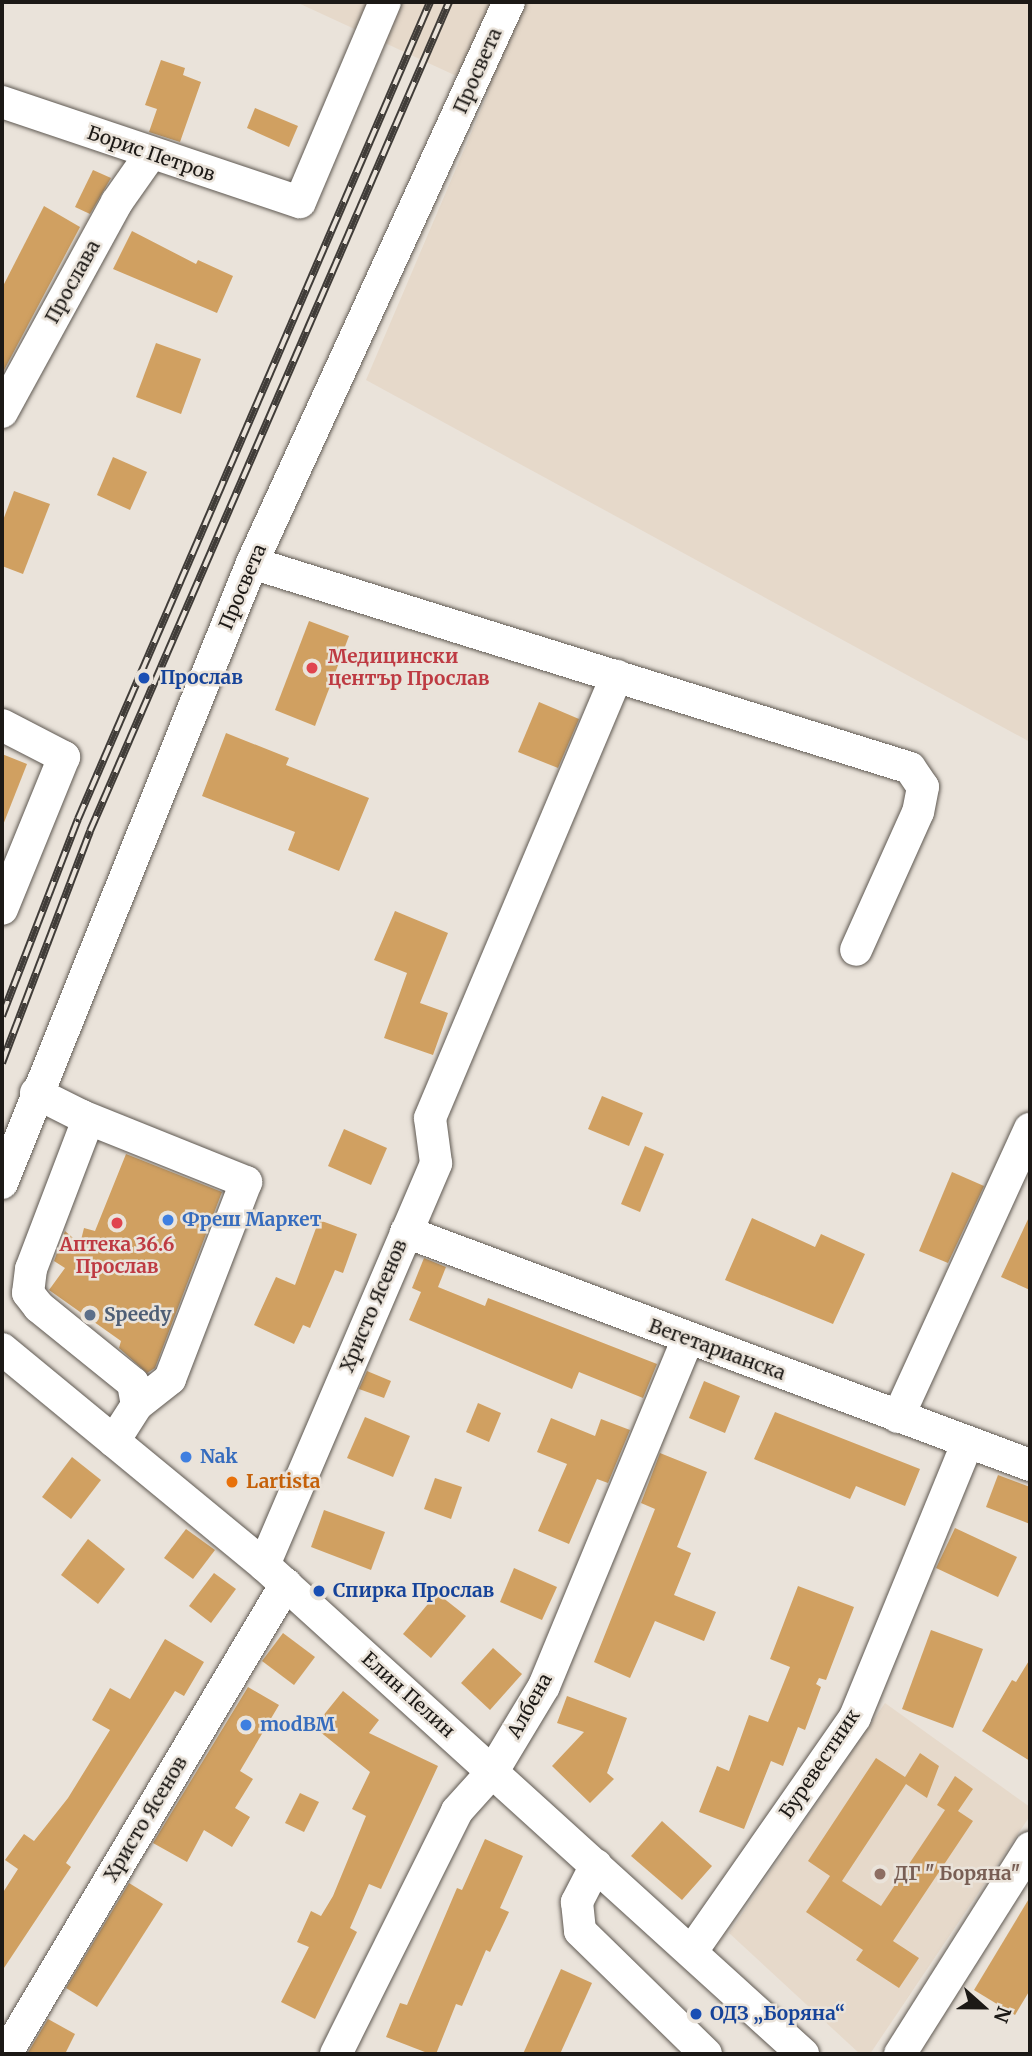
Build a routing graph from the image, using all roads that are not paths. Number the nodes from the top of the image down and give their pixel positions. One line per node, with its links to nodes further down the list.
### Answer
1 (385, 2): 4 (street, Борис Петров)
2 (509, 2): 6 (street, Просвета)
3 (2, 102): 4 (street, Борис Петров)
4 (150, 155): 5 (street, Прослава)
5 (2, 412)
6 (252, 563): 7 (street); 11 (street, Просвета)
7 (617, 676): 10 (street); 15 (street, Христо Ясенов)
8 (2, 725): 9 (street)
9 (2, 909)
10 (856, 950)
11 (36, 1093): 12 (street); 14 (street, Просвета)
12 (82, 1116): 18 (street); 18 (street)
13 (1030, 1129): 19 (street)
14 (2, 1183)
15 (406, 1232): 16 (street, Вегетарианска); 23 (street, Христо Ясенов)
16 (687, 1340): 19 (street, Вегетарианска); 24 (street, Албена)
17 (2, 1349): 20 (street, Елин Пелин)
18 (137, 1405): 20 (street)
19 (898, 1417): 21 (street, Вегетарианска)
20 (114, 1441): 23 (street, Елин Пелин)
21 (967, 1444): 22 (street, Вегетарианска); 27 (street, Буревестник)
22 (1030, 1465)
23 (275, 1575): 24 (street, Елин Пелин); 28 (street, Христо Ясенов)
24 (493, 1771): 26 (street, Елин Пелин); 29 (street, Албена)
25 (1030, 1848): 32 (street)
26 (597, 1866): 27 (street, Елин Пелин); 30 (street)
27 (692, 1951): 31 (street, Елин Пелин)
28 (6, 2054)
29 (336, 2054)
30 (706, 2054)
31 (803, 2054)
32 (900, 2054)

